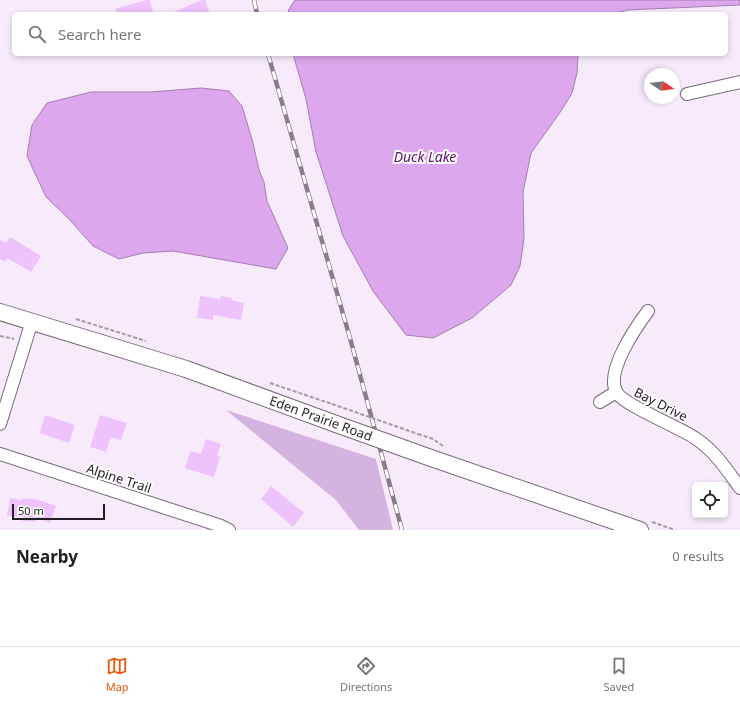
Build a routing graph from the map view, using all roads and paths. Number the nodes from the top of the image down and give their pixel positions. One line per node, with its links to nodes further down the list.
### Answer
1 (740, 82): 2 (street)
2 (687, 94)
3 (648, 311): 6 (street, Bay Drive)
4 (0, 312): 5 (main road, Eden Prairie Road)
5 (32, 321): 9 (street); 14 (main road, Eden Prairie Road, bridge)
6 (616, 392): 7 (street); 12 (street, Bay Drive)
7 (600, 402)
8 (332, 404): 10 (path, bridge)
9 (0, 424)
10 (418, 434)
11 (0, 454): 13 (street, Alpine Trail)
12 (740, 488)
13 (229, 530)
14 (640, 530)

